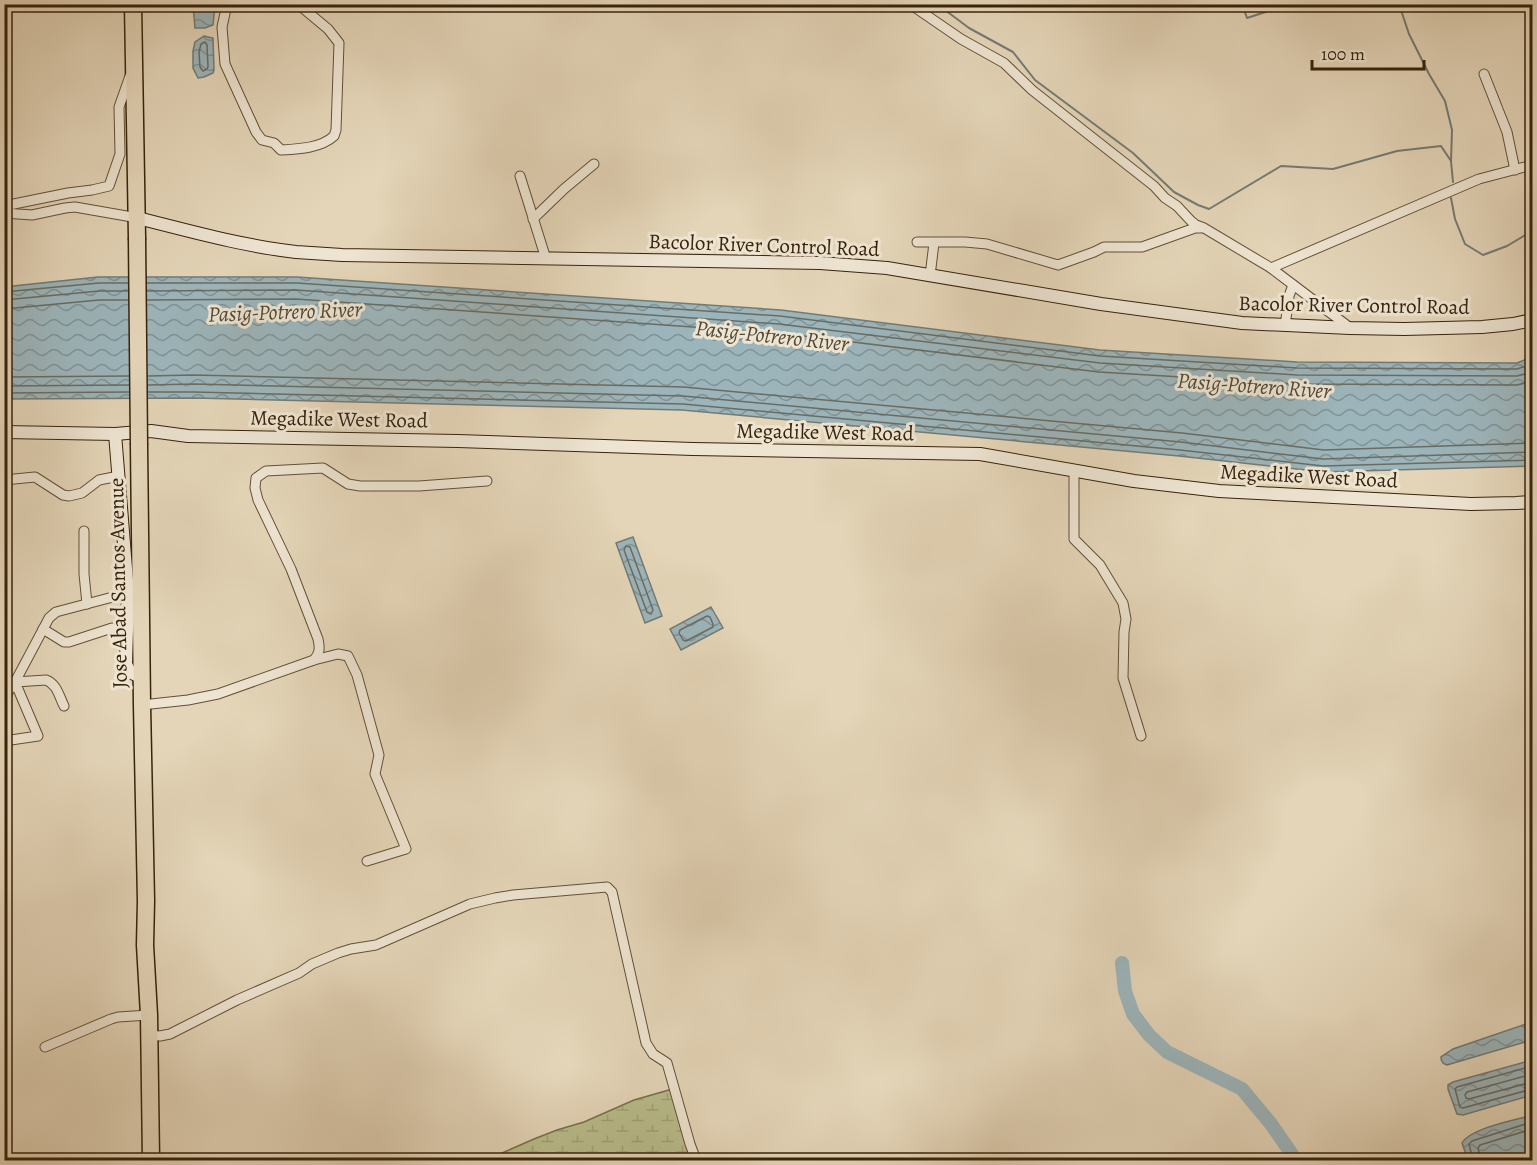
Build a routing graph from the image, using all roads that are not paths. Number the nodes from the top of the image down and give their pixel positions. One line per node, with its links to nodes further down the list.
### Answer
1 (134, 4): 5 (highway, Jose Abad Santos Avenue)
2 (227, 4): 3 (street)
3 (298, 4)
4 (910, 4): 15 (street)
5 (135, 64): 11 (street); 13 (highway, Jose Abad Santos Avenue)
6 (1484, 74): 9 (street)
7 (594, 164): 14 (street)
8 (1533, 165): 9 (street)
9 (1515, 170): 19 (street)
10 (520, 176): 14 (street)
11 (4, 206)
12 (4, 213): 13 (street)
13 (138, 218): 18 (street, Bacolor River Control Road); 38 (highway, Jose Abad Santos Avenue, bridge)
14 (533, 219): 18 (street)
15 (1204, 228): 17 (street); 19 (street)
16 (917, 242): 17 (street)
17 (934, 243): 20 (street)
18 (546, 259): 20 (street, Bacolor River Control Road)
19 (1271, 268): 21 (street)
20 (930, 276): 23 (street, Bacolor River Control Road)
21 (1293, 285): 23 (street); 24 (street)
22 (1533, 320): 24 (street, Bacolor River Control Road)
23 (1285, 326): 24 (street, Bacolor River Control Road)
24 (1350, 328)
25 (4, 432): 26 (street, Megadike West Road)
26 (115, 434): 27 (street, Megadike West Road); 28 (street)
27 (1074, 470): 31 (street, Megadike West Road); 43 (street)
28 (119, 476): 29 (street); 33 (street)
29 (4, 480)
30 (487, 481): 37 (street)
31 (1533, 502)
32 (84, 531): 34 (street)
33 (128, 593): 34 (street); 38 (street)
34 (87, 604): 36 (street)
35 (112, 628): 36 (street)
36 (43, 629): 39 (street)
37 (314, 660): 41 (street); 45 (street)
38 (142, 676): 41 (highway, Jose Abad Santos Avenue)
39 (15, 682): 40 (street); 42 (street); 44 (street)
40 (4, 698)
41 (142, 705): 46 (highway, Jose Abad Santos Avenue)
42 (64, 706)
43 (1141, 736)
44 (4, 741)
45 (367, 861)
46 (149, 1015): 47 (highway, Jose Abad Santos Avenue); 48 (street)
47 (149, 1035): 49 (highway, Jose Abad Santos Avenue); 50 (street)
48 (45, 1047)
49 (151, 1161)
50 (696, 1161)

